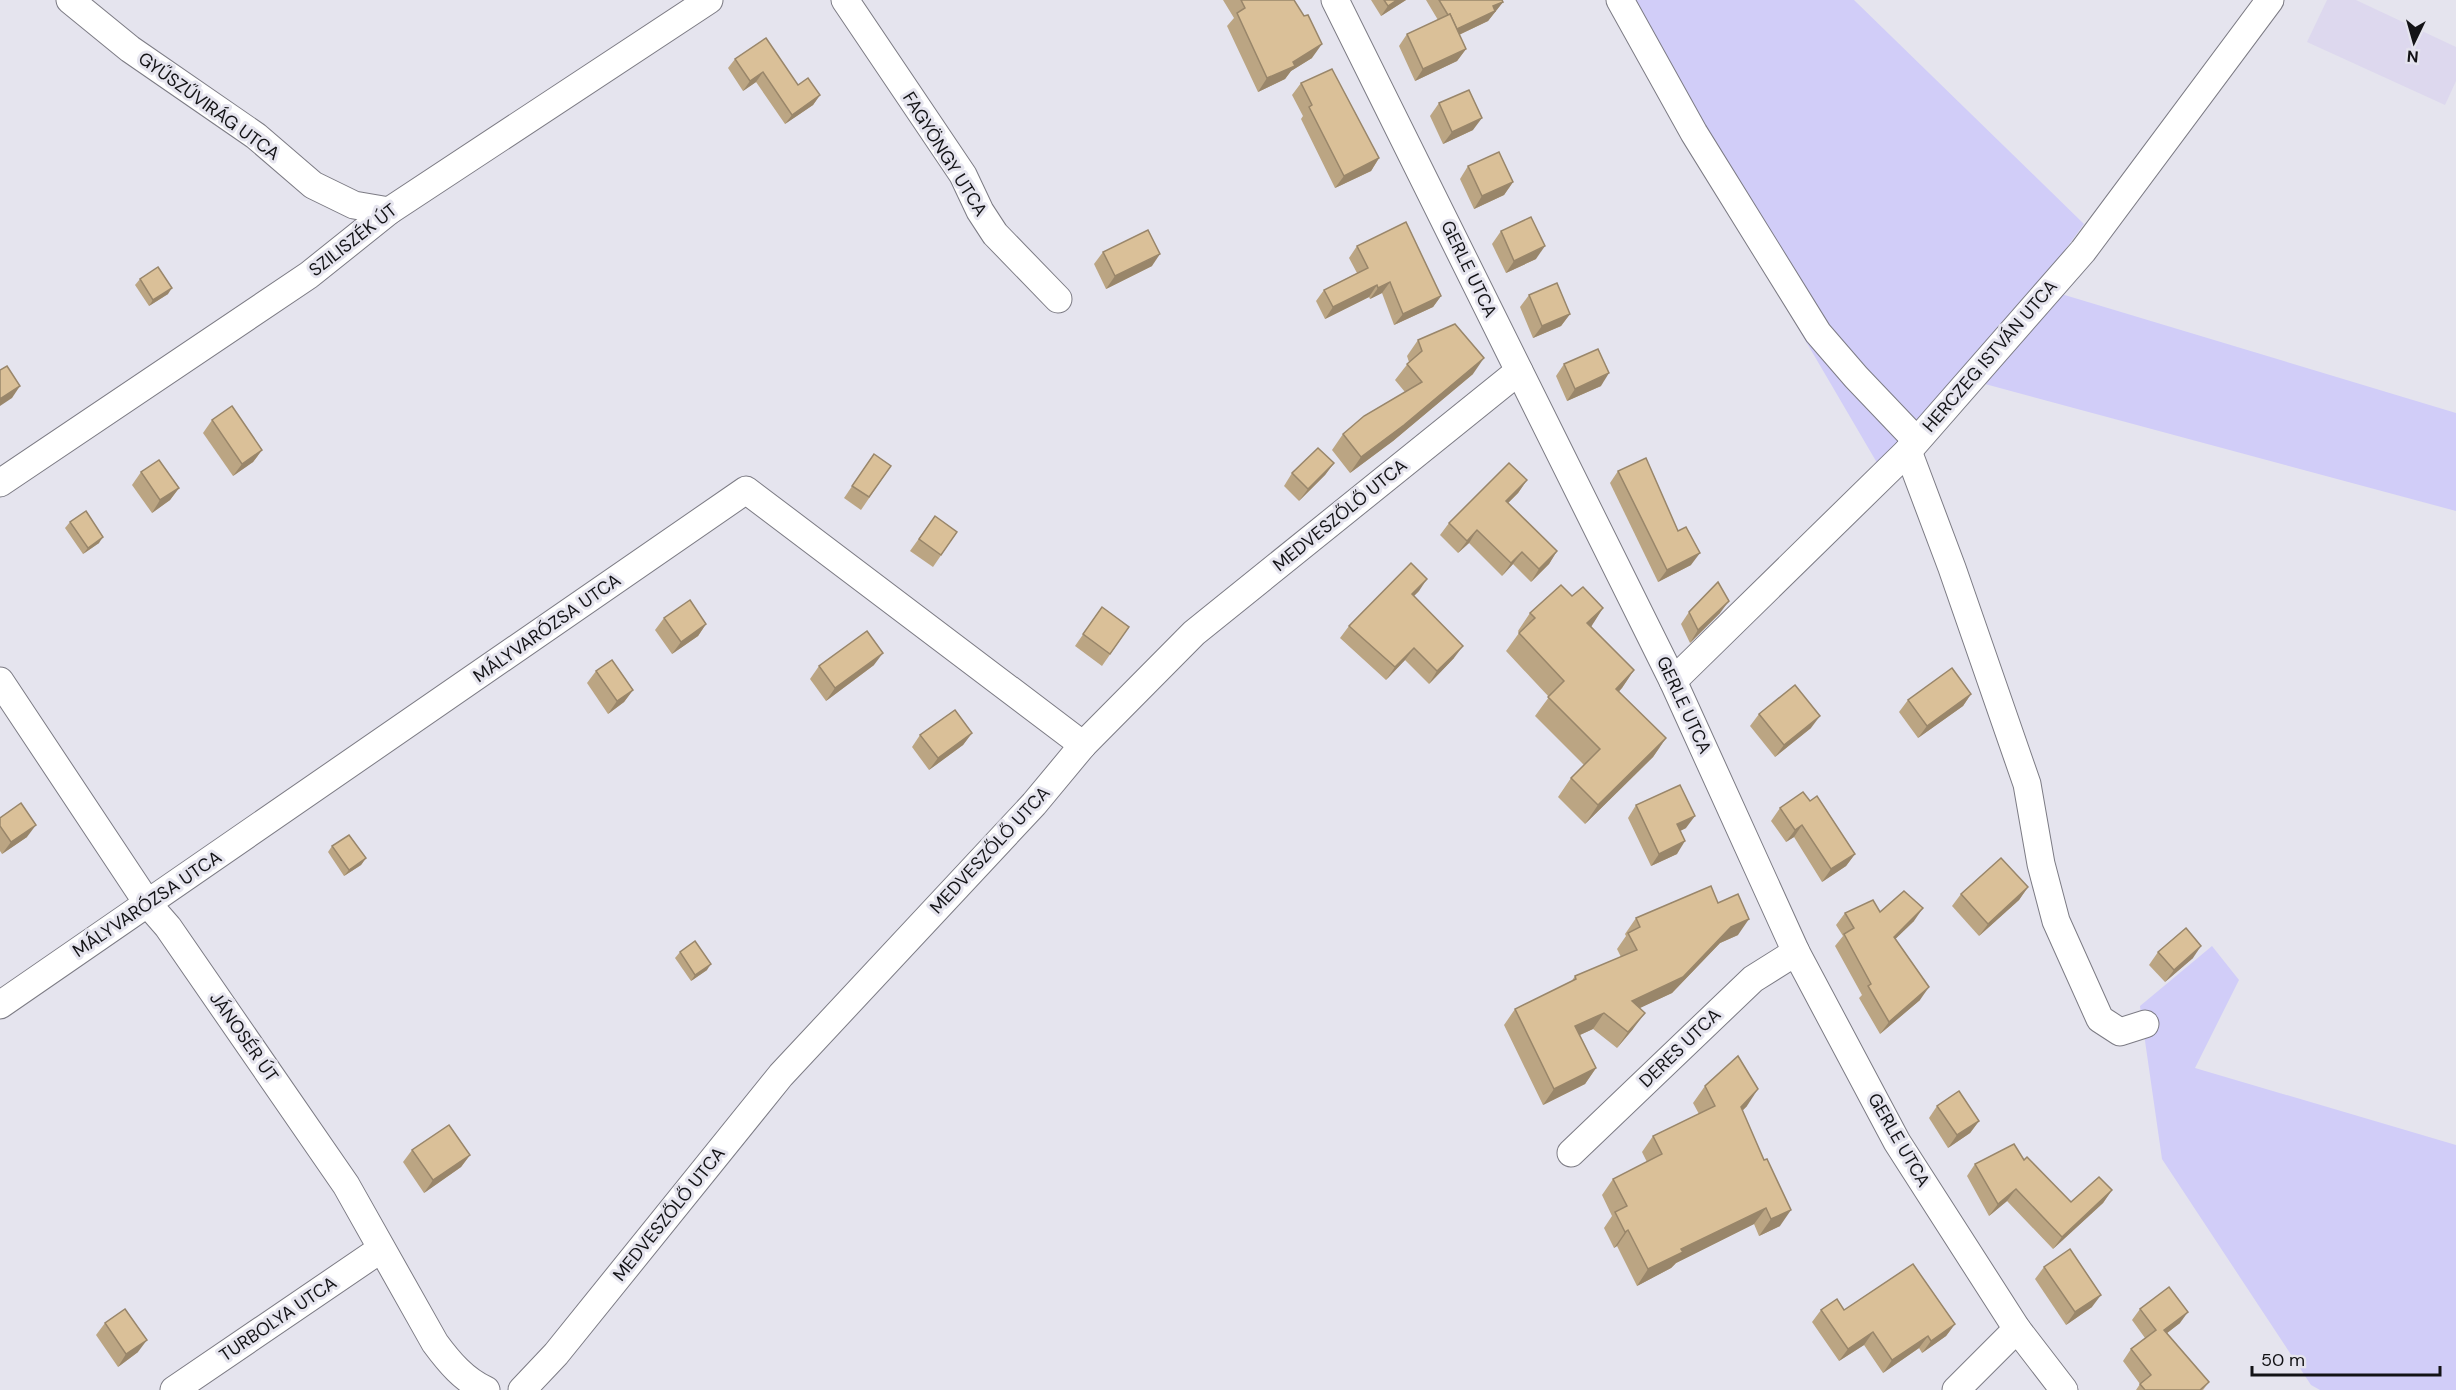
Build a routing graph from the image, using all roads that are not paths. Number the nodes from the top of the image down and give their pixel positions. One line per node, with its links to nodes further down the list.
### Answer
1 (70, 0): 7 (street, GYŰSZŰVIRÁG UTCA)
2 (709, 0): 7 (street, SZILISZÉK ÚT)
3 (845, 0): 8 (street, FAGYÖNGY UTCA)
4 (1335, 0): 9 (street, GERLE UTCA)
5 (1620, 0): 10 (street)
6 (2270, 0): 10 (street, HERCZEG ISTVÁN UTCA)
7 (388, 211): 11 (street, SZILISZÉK ÚT)
8 (1058, 299)
9 (1519, 371): 13 (street, GERLE UTCA); 14 (street, MEDVESZŐLŐ UTCA)
10 (1912, 445): 13 (street, HERCZEG ISTVÁN UTCA); 18 (street)
11 (0, 483)
12 (0, 681): 15 (street, JÁNOSÉR ÚT)
13 (1673, 681): 16 (street, GERLE UTCA)
14 (1083, 745): 15 (street, MÁLYVARÓZSA UTCA); 24 (street, MEDVESZŐLŐ UTCA)
15 (148, 904): 17 (street, MÁLYVARÓZSA UTCA); 20 (street, JÁNOSÉR ÚT)
16 (1796, 952): 19 (street, DERES UTCA); 21 (street, GERLE UTCA)
17 (0, 1005)
18 (2145, 1024)
19 (1571, 1153)
20 (381, 1249): 22 (street, TURBOLYA UTCA); 23 (street, JÁNOSÉR ÚT)
21 (2017, 1329): 25 (street); 26 (street, GERLE UTCA)
22 (174, 1390)
23 (486, 1390)
24 (522, 1390)
25 (1956, 1390)
26 (2064, 1390)

